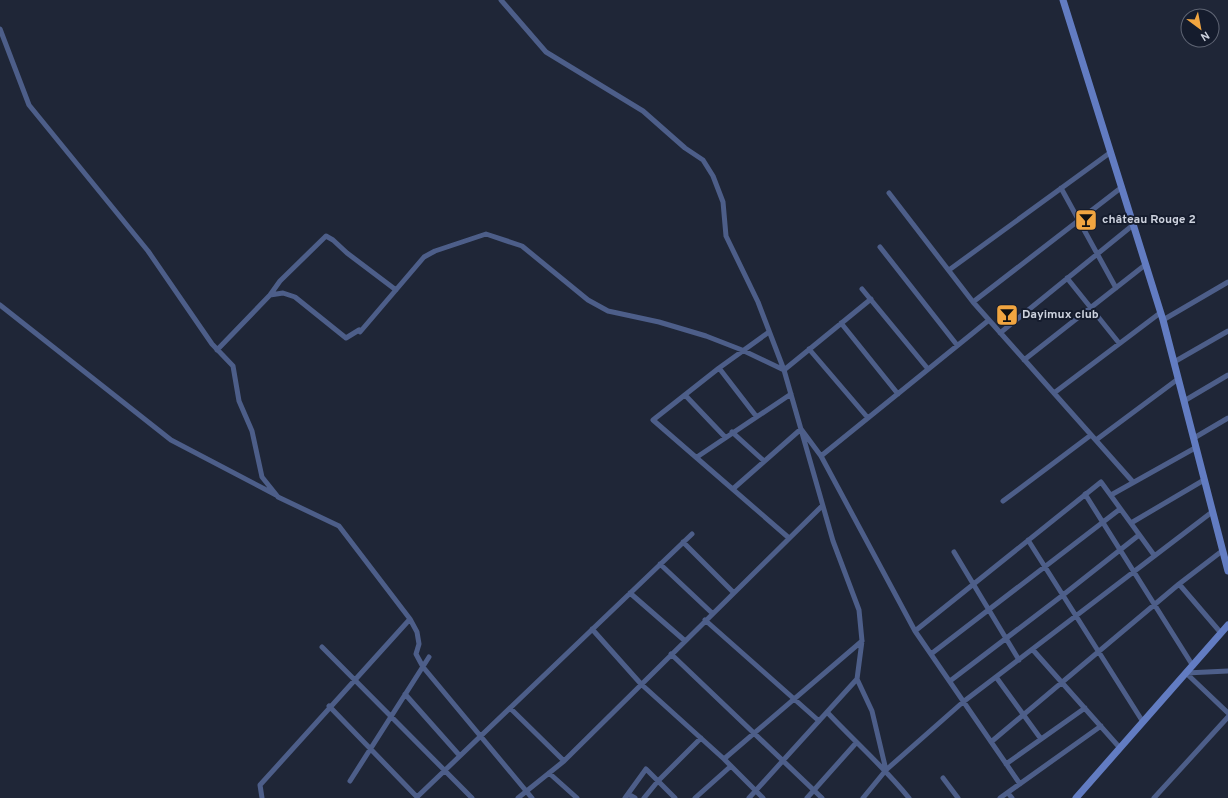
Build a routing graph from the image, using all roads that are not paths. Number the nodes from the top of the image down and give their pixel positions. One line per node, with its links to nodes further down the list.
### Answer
1 (501, 0): 29 (street)
2 (1064, 0): 4 (street)
3 (0, 29): 34 (street)
4 (1111, 152): 5 (street); 6 (street)
5 (1122, 187): 8 (street); 9 (street)
6 (1061, 188): 8 (street); 13 (street)
7 (889, 193): 13 (street)
8 (1079, 220): 11 (street); 21 (street)
9 (1133, 225): 11 (street); 12 (street)
10 (880, 247): 32 (street)
11 (1098, 254): 14 (street); 17 (street)
12 (1145, 265): 17 (street); 24 (street)
13 (949, 270): 21 (street)
14 (1067, 278): 23 (street); 30 (street)
15 (1228, 282): 26 (street)
16 (862, 288): 20 (street)
17 (1116, 288): 23 (street)
18 (396, 290): 19 (street); 19 (street); 35 (street)
19 (270, 295): 34 (street)
20 (871, 299): 27 (street); 39 (street)
21 (973, 302): 25 (street)
22 (0, 305): 66 (street)
23 (1091, 308): 31 (street); 36 (street)
24 (1160, 313): 26 (street); 31 (street)
25 (989, 320): 30 (street); 32 (street)
26 (1163, 320): 37 (street)
27 (841, 323): 33 (street); 45 (street)
28 (1228, 331): 37 (street)
29 (769, 332): 35 (street); 40 (street)
30 (1000, 333): 36 (street)
31 (1119, 344): 43 (street)
32 (957, 346): 39 (street)
33 (809, 349): 40 (street); 49 (street)
34 (217, 350): 66 (street)
35 (742, 350): 38 (street); 40 (street)
36 (1024, 360): 43 (street)
37 (1174, 362): 42 (street)
38 (718, 368): 46 (street); 48 (street)
39 (928, 369): 45 (street)
40 (784, 370): 44 (street)
41 (1228, 375): 47 (street)
42 (1178, 379): 47 (street); 56 (street)
43 (1054, 393): 53 (street)
44 (791, 394): 48 (street); 51 (street)
45 (898, 394): 49 (street)
46 (685, 395): 54 (street); 59 (street)
47 (1184, 401): 55 (street)
48 (756, 416): 52 (street)
49 (868, 418): 58 (street)
50 (1228, 418): 55 (street)
51 (801, 430): 58 (street); 60 (street); 68 (street)
52 (732, 432): 54 (street); 60 (street)
53 (1091, 435): 56 (street); 67 (street)
54 (725, 437): 59 (street)
55 (1194, 438): 57 (street)
56 (1096, 440): 62 (street)
57 (1195, 448): 61 (street); 62 (street)
58 (821, 456): 99 (street)
59 (697, 457): 63 (street)
60 (764, 461): 63 (street)
61 (1204, 480): 70 (street); 72 (street)
62 (1133, 482): 65 (street)
63 (734, 488): 75 (street)
64 (1085, 494): 65 (street); 71 (street); 76 (street)
65 (1111, 495): 69 (street)
66 (278, 497): 95 (street)
67 (1003, 501)
68 (822, 506): 75 (street); 103 (street)
69 (1120, 509): 71 (street); 72 (street)
70 (1212, 512): 79 (street); 81 (street)
71 (1103, 522): 78 (street); 83 (street)
72 (1131, 523): 74 (street)
73 (692, 534): 77 (street)
74 (1139, 535): 78 (street); 81 (street)
75 (789, 538): 88 (street)
76 (1028, 540): 83 (street); 86 (street)
77 (683, 542): 82 (street); 88 (street)
78 (1120, 550): 84 (street); 90 (street)
79 (1222, 551): 85 (street); 87 (street)
80 (954, 552): 86 (street)
81 (1154, 555): 84 (street)
82 (660, 564): 89 (street); 93 (street)
83 (1044, 567): 90 (street); 92 (street)
84 (1133, 571): 91 (street); 94 (street)
85 (1228, 571)
86 (974, 583): 92 (street); 99 (street)
87 (1179, 584): 91 (street); 100 (street)
88 (733, 592): 93 (street)
89 (630, 593): 98 (street); 102 (street)
90 (1063, 596): 94 (street); 101 (street)
91 (1155, 605): 106 (street); 111 (street)
92 (990, 609): 101 (street); 108 (street)
93 (712, 613): 96 (street)
94 (1076, 616): 105 (street); 106 (street)
95 (410, 619): 112 (street); 117 (street)
96 (705, 620): 102 (street); 122 (street)
97 (1228, 625): 100 (street)
98 (592, 629): 120 (street); 125 (street)
99 (914, 631): 108 (street)
100 (1222, 633): 111 (street)
101 (1006, 638): 110 (street); 118 (street)
102 (684, 640): 107 (street)
103 (862, 641): 116 (street); 122 (street)
104 (322, 647): 117 (street)
105 (1033, 650): 110 (street); 119 (street)
106 (1098, 651): 119 (street); 133 (street)
107 (671, 654): 120 (street); 135 (street)
108 (931, 654): 118 (street)
109 (429, 658): 112 (street)
110 (1019, 660): 115 (street)
111 (1193, 666): 114 (street)
112 (423, 667): 121 (street); 136 (street)
113 (1228, 671): 114 (street)
114 (1186, 674): 128 (street); 133 (street)
115 (996, 677): 123 (street); 129 (street)
116 (857, 679): 127 (street); 150 (street)
117 (354, 680): 124 (street); 130 (street)
118 (950, 681): 123 (street)
119 (1062, 683): 126 (street); 129 (street)
120 (641, 684): 137 (street); 146 (street)
121 (405, 694): 130 (street); 143 (street)
122 (794, 699): 132 (street); 135 (street)
123 (964, 702): 139 (street); 150 (street)
124 (329, 706): 142 (street); 161 (street)
125 (510, 708): 136 (street); 146 (street)
126 (1085, 708): 134 (street); 138 (street)
127 (827, 712): 132 (street); 140 (street)
128 (1228, 713)
129 (1024, 715): 138 (street); 139 (street)
130 (391, 717): 142 (street); 149 (street)
131 (1228, 717): 180 (street)
132 (819, 721): 145 (street)
133 (1143, 722): 141 (street)
134 (1101, 726): 141 (street); 155 (street)
135 (754, 733): 144 (street); 145 (street)
136 (481, 736): 143 (street); 157 (street)
137 (701, 738): 144 (street); 154 (street)
138 (1041, 739): 147 (street)
139 (991, 742): 147 (street)
140 (856, 743): 150 (street); 158 (street)
141 (1120, 748): 179 (street)
142 (370, 749): 149 (street); 153 (street)
143 (460, 756): 149 (street)
144 (724, 759): 148 (street)
145 (783, 760): 156 (street); 158 (street)
146 (564, 761): 151 (street)
147 (1006, 764): 155 (street)
148 (731, 766): 156 (street); 169 (street)
149 (445, 770): 162 (street)
150 (886, 770): 174 (street); 175 (street)
151 (549, 772): 157 (street); 165 (street)
152 (943, 778): 176 (street)
153 (350, 780)
154 (658, 781): 160 (street); 167 (street); 168 (street)
155 (1020, 784): 159 (street)
156 (755, 790): 170 (street); 171 (street)
157 (526, 791): 163 (street); 164 (street)
158 (814, 791): 172 (street); 173 (street)
159 (1008, 793): 177 (street); 178 (street)
160 (626, 796): 166 (street)
161 (262, 798)
162 (472, 798)
163 (518, 798)
164 (532, 798)
165 (577, 798)
166 (635, 798)
167 (644, 798)
168 (674, 798)
169 (695, 798)
170 (748, 798)
171 (763, 798)
172 (807, 798)
173 (822, 798)
174 (863, 798)
175 (909, 798)
176 (958, 798)
177 (1000, 798)
178 (1012, 798)
179 (1076, 798)
180 (1154, 798)

